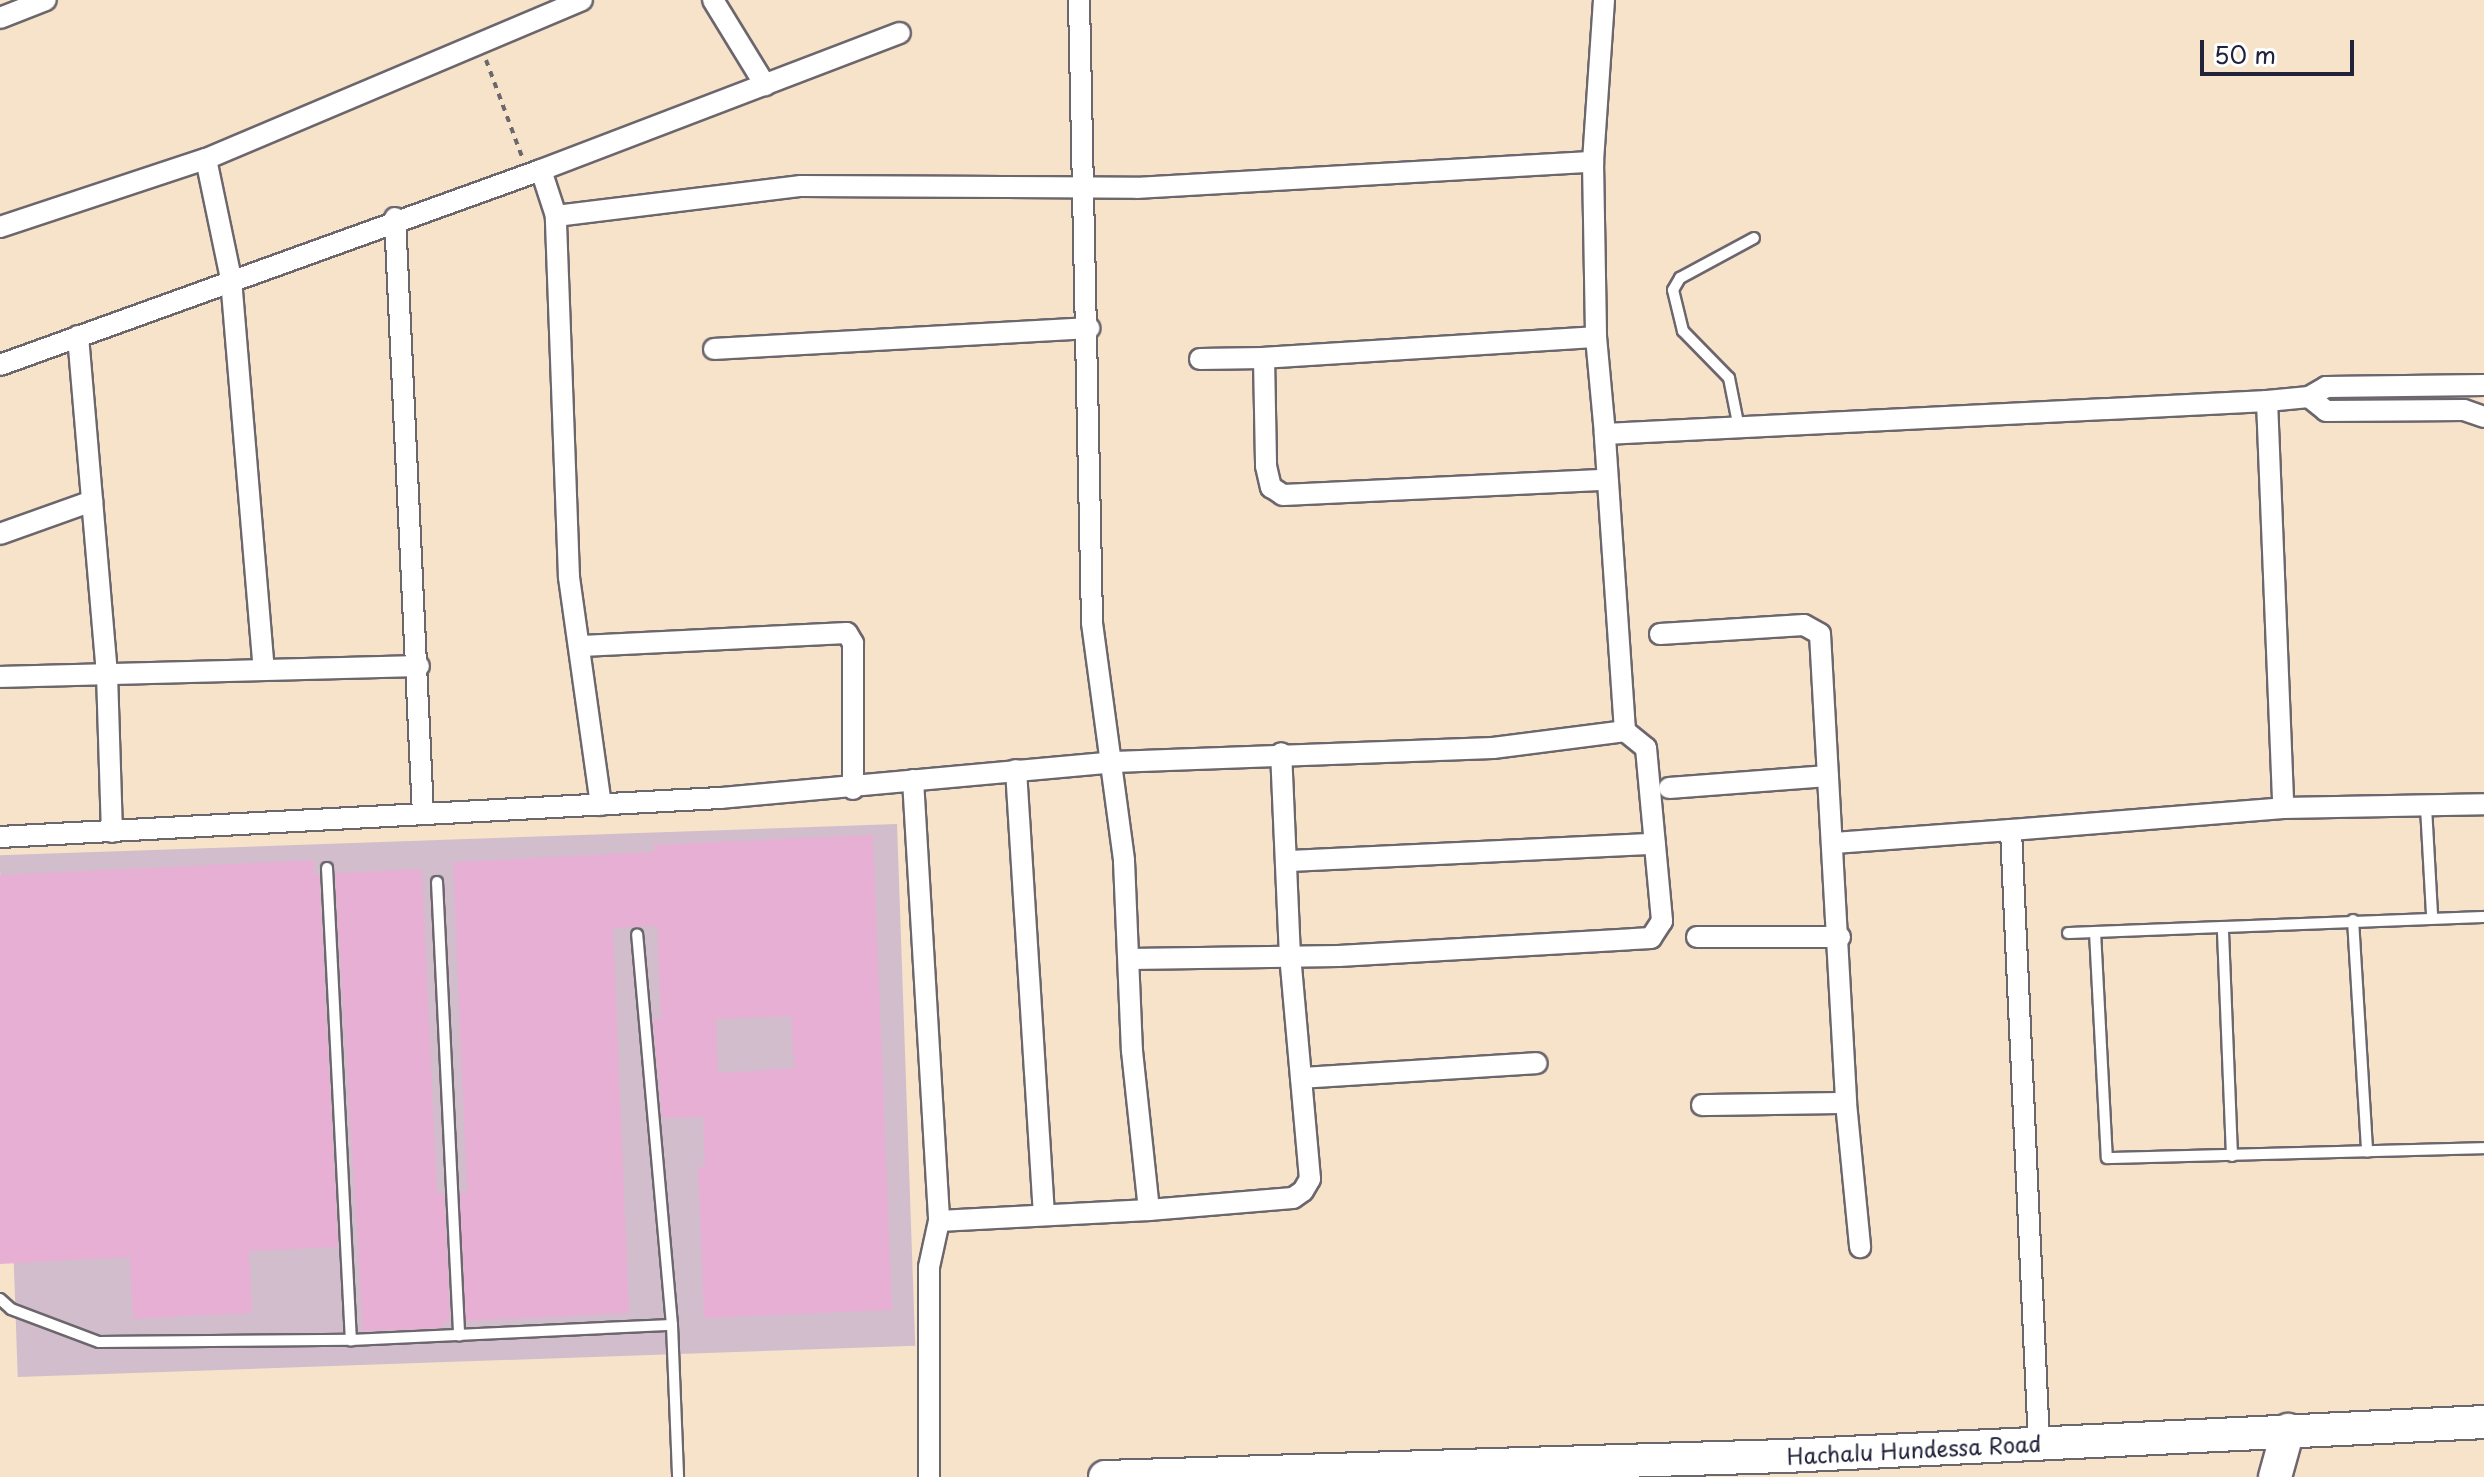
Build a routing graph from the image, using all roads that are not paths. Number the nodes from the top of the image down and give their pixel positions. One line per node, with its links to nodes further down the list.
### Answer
1 (46, 0): 6 (street)
2 (582, 0): 9 (street)
3 (713, 0): 8 (street)
4 (1079, 0): 12 (street)
5 (1604, 0): 10 (street)
6 (0, 18)
7 (900, 33): 8 (street)
8 (765, 85): 11 (street)
9 (206, 159): 15 (street); 17 (street)
10 (1593, 162): 12 (street); 20 (street)
11 (535, 172): 13 (street); 14 (street)
12 (1084, 188): 13 (street); 18 (street)
13 (556, 216): 35 (street)
14 (395, 218): 17 (street); 36 (street)
15 (0, 225)
16 (1754, 238): 29 (lane)
17 (231, 279): 19 (street); 37 (street)
18 (1089, 328): 21 (street); 42 (street)
19 (78, 336): 24 (street); 32 (street)
20 (1596, 337): 22 (street); 30 (street)
21 (714, 349)
22 (1264, 358): 23 (street); 31 (street)
23 (1200, 359)
24 (0, 365)
25 (2484, 385): 26 (street)
26 (2309, 397): 27 (street); 28 (street)
27 (2267, 401): 29 (street); 51 (street)
28 (2484, 417)
29 (1739, 428): 30 (street)
30 (1605, 434): 31 (street)
31 (1606, 480): 40 (street)
32 (92, 501): 33 (street); 38 (street)
33 (0, 534)
34 (1660, 634): 44 (street)
35 (582, 646): 47 (street); 49 (street)
36 (419, 666): 37 (street); 52 (street)
37 (264, 670): 38 (street)
38 (107, 674): 39 (street); 54 (street)
39 (0, 677)
40 (1625, 731): 41 (street); 57 (street)
41 (1281, 753): 42 (street); 58 (street)
42 (1114, 762): 43 (street); 71 (street)
43 (1016, 770): 45 (street); 80 (street)
44 (1828, 776): 46 (street); 56 (street)
45 (913, 780): 47 (street); 81 (street)
46 (1669, 788)
47 (853, 789): 49 (street)
48 (2484, 804): 50 (street)
49 (601, 805): 52 (street)
50 (2426, 807): 51 (street); 61 (lane)
51 (2283, 808): 53 (street)
52 (423, 814): 54 (street)
53 (2011, 830): 56 (street); 89 (street)
54 (112, 832): 55 (street)
55 (0, 837)
56 (1834, 843): 69 (street)
57 (1655, 844): 58 (street); 70 (street)
58 (1289, 861): 70 (street)
59 (327, 868): 86 (lane)
60 (437, 882): 85 (lane)
61 (2432, 916): 62 (lane); 63 (lane)
62 (2484, 917)
63 (2353, 920): 64 (lane); 77 (lane)
64 (2223, 927): 65 (lane); 78 (lane)
65 (2095, 932): 66 (lane); 78 (lane)
66 (2068, 933)
67 (637, 935): 84 (lane)
68 (1697, 937): 69 (street)
69 (1840, 937): 74 (street)
70 (1290, 957): 71 (street); 73 (street)
71 (1130, 959): 79 (street)
72 (1537, 1063): 73 (street)
73 (1301, 1078): 79 (street)
74 (1846, 1103): 75 (street); 82 (street)
75 (1702, 1105)
76 (2484, 1148): 77 (lane)
77 (2367, 1152): 78 (lane)
78 (2232, 1156)
79 (1149, 1210): 80 (street)
80 (1044, 1214): 81 (street)
81 (939, 1221): 91 (street)
82 (1860, 1247)
83 (0, 1299): 86 (lane)
84 (672, 1325): 85 (lane); 90 (lane)
85 (459, 1335): 86 (lane)
86 (351, 1340)
87 (2484, 1422): 88 (main road, Hachalu Hundessa Road)
88 (2288, 1430): 89 (main road, Hachalu Hundessa Road); 93 (main road)
89 (2039, 1443): 92 (main road, Hachalu Hundessa Road)
90 (678, 1477)
91 (929, 1477)
92 (1105, 1477)
93 (2275, 1477)

